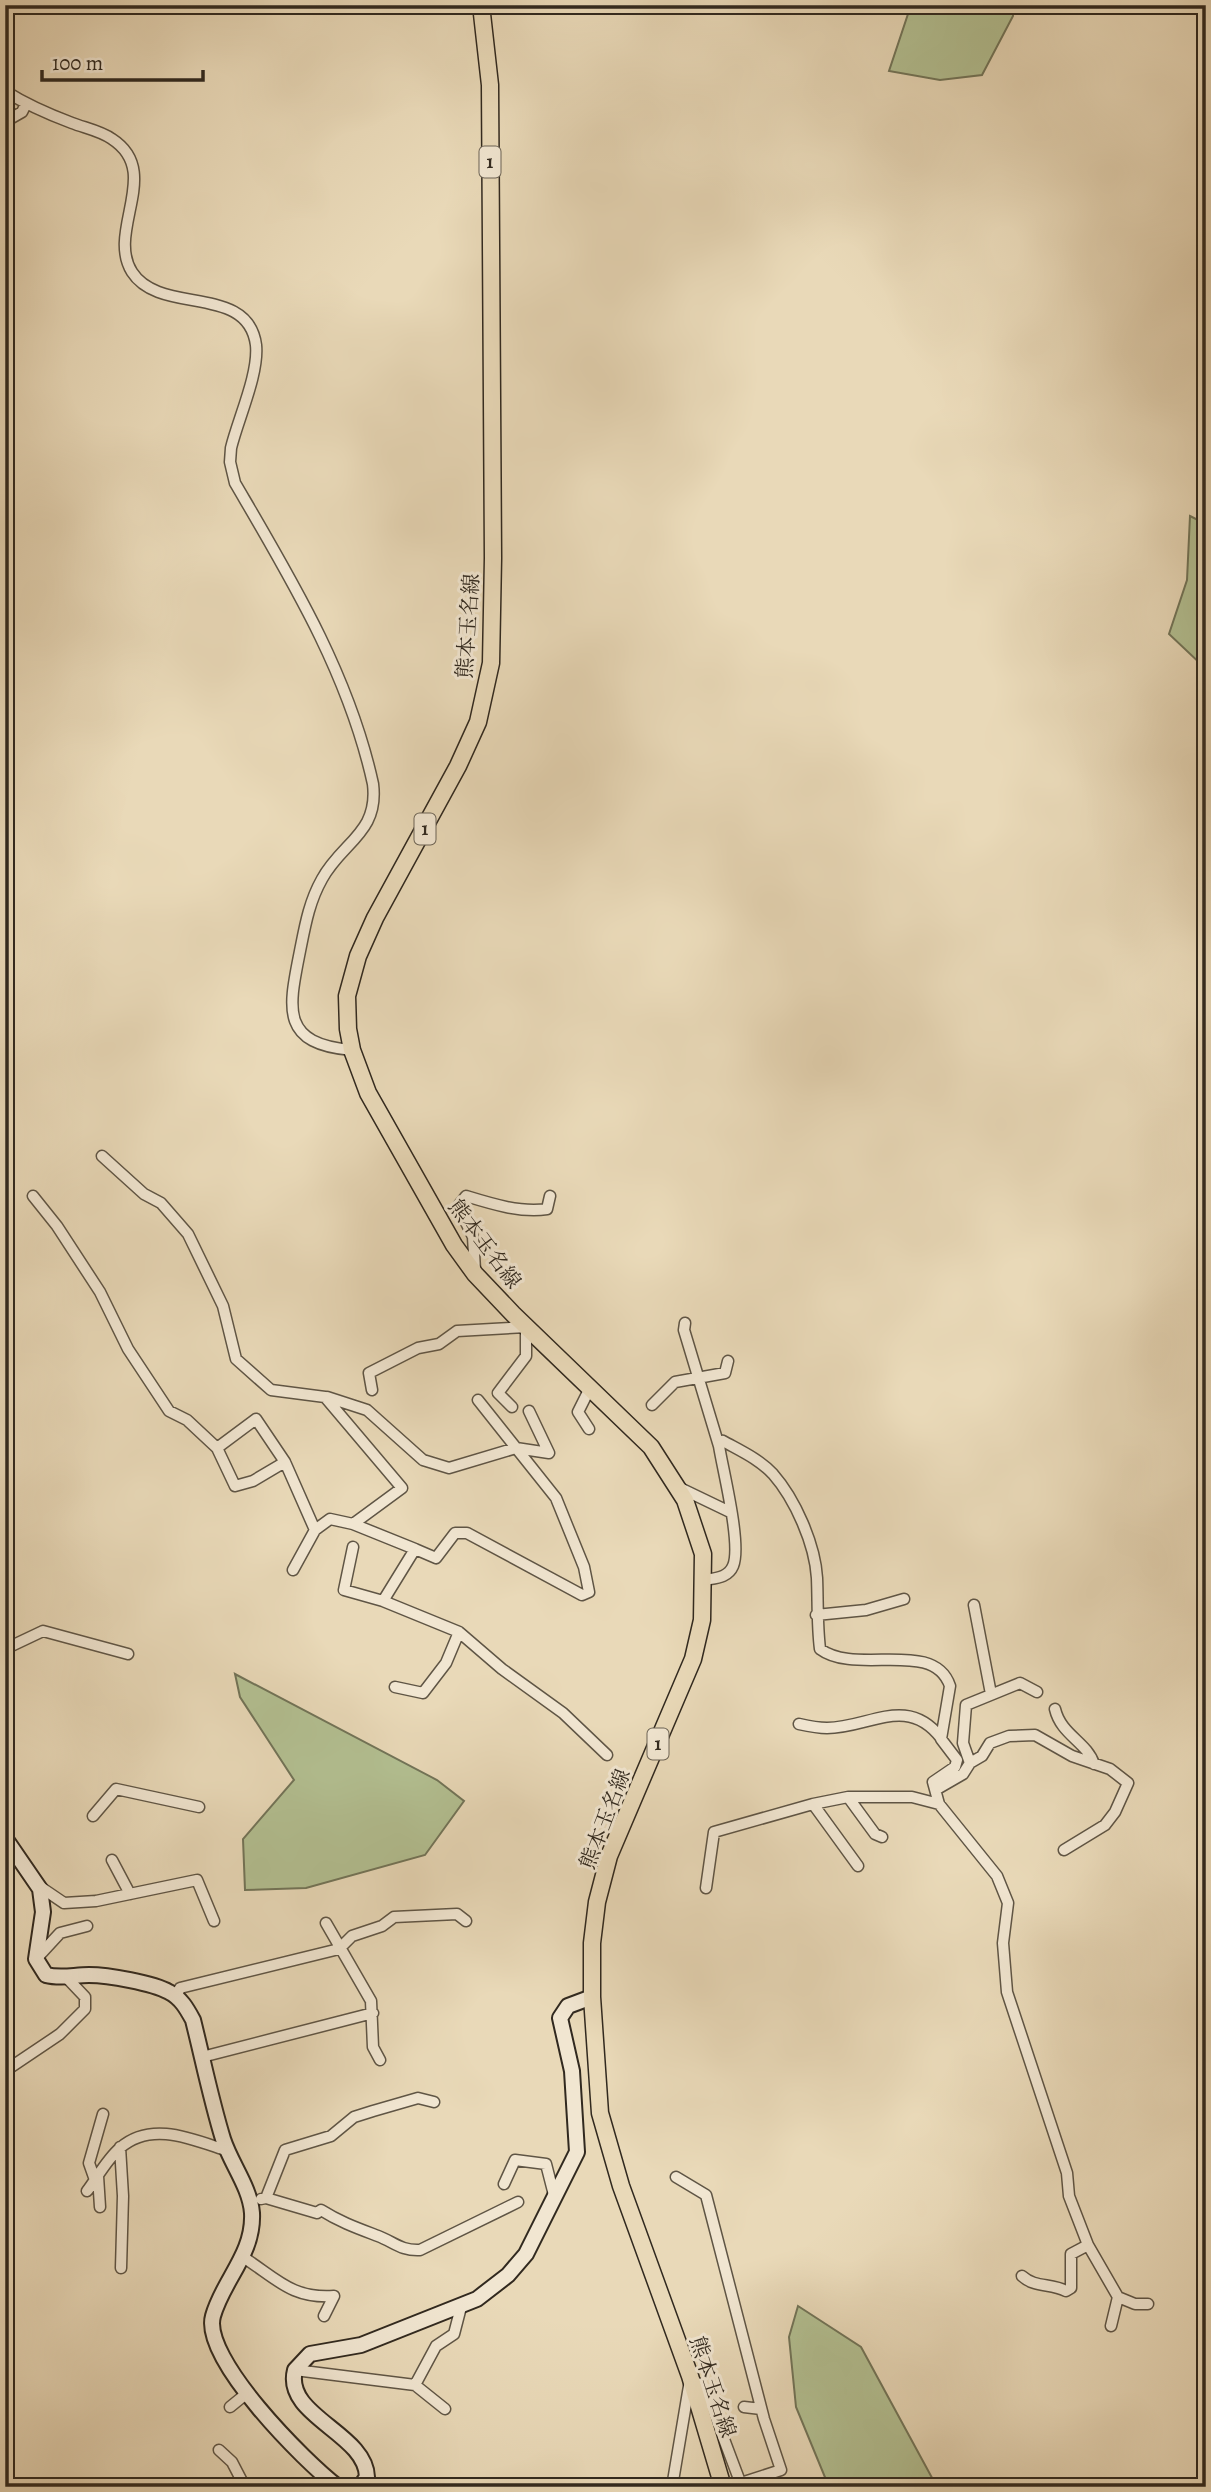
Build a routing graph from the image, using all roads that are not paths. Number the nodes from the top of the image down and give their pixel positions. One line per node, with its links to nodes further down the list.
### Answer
1 (481, 5): 5 (main road, 熊本玉名線 / 1)
2 (5, 91): 3 (street)
3 (26, 104): 4 (street); 5 (street)
4 (5, 117)
5 (352, 1050): 9 (main road, 熊本玉名線 / 1)
6 (102, 1156): 16 (street)
7 (33, 1196): 23 (street)
8 (550, 1196): 9 (street)
9 (475, 1274): 11 (main road, 熊本玉名線 / 1)
10 (685, 1324): 13 (street)
11 (526, 1327): 14 (main road, 熊本玉名線 / 1); 15 (street); 19 (street)
12 (728, 1362): 13 (street)
13 (697, 1378): 18 (street); 22 (street)
14 (590, 1388): 21 (street); 26 (main road, 熊本玉名線 / 1)
15 (373, 1390)
16 (325, 1397): 24 (street); 28 (street)
17 (478, 1400): 24 (street)
18 (652, 1405)
19 (512, 1407)
20 (529, 1411): 24 (street)
21 (589, 1429)
22 (719, 1446): 27 (street); 37 (street)
23 (217, 1448): 25 (street); 25 (street)
24 (516, 1448): 31 (street)
25 (285, 1462): 29 (street)
26 (678, 1487): 27 (street); 33 (main road, 熊本玉名線 / 1)
27 (730, 1512): 33 (street)
28 (353, 1524): 29 (street); 31 (street)
29 (315, 1530): 32 (street)
30 (353, 1547): 35 (street)
31 (415, 1549): 35 (street)
32 (293, 1570)
33 (705, 1580): 72 (main road, 熊本玉名線 / 1)
34 (904, 1599): 37 (street)
35 (383, 1601): 38 (street)
36 (974, 1605): 43 (street)
37 (816, 1615): 46 (street)
38 (459, 1632): 41 (street); 47 (street)
39 (5, 1649): 40 (street)
40 (128, 1654)
41 (395, 1687)
42 (1037, 1692): 43 (street)
43 (991, 1694): 48 (street)
44 (1055, 1709): 49 (street)
45 (799, 1724): 46 (street)
46 (941, 1739): 50 (street)
47 (607, 1755)
48 (970, 1763): 49 (street); 50 (street)
49 (1094, 1764): 58 (street)
50 (937, 1789): 53 (street)
51 (848, 1797): 52 (street); 53 (street); 56 (street)
52 (813, 1804): 60 (street); 62 (street)
53 (939, 1804): 90 (street)
54 (199, 1807): 55 (street)
55 (93, 1816)
56 (882, 1837)
57 (5, 1838): 61 (street)
58 (1064, 1850)
59 (112, 1860): 63 (street)
60 (858, 1866)
61 (38, 1886): 63 (street); 69 (street)
62 (706, 1888)
63 (130, 1894): 65 (street)
64 (466, 1921): 68 (street)
65 (214, 1922)
66 (326, 1923): 68 (street)
67 (87, 1926): 69 (street)
68 (340, 1949): 71 (street); 73 (street)
69 (36, 1959): 70 (street)
70 (66, 1977): 71 (street); 76 (street)
71 (176, 1997): 74 (street)
72 (592, 1997): 86 (street); 100 (main road, 熊本玉名線 / 1)
73 (373, 2012): 74 (street); 75 (street)
74 (202, 2057): 80 (street)
75 (380, 2060)
76 (5, 2071)
77 (434, 2102): 85 (street)
78 (103, 2114): 82 (street)
79 (120, 2147): 80 (street); 82 (street); 92 (street)
80 (228, 2151): 87 (street)
81 (676, 2177): 106 (street)
82 (97, 2178): 84 (street); 89 (street)
83 (504, 2184): 86 (street)
84 (87, 2191)
85 (266, 2198): 87 (street); 88 (street)
86 (555, 2199): 96 (street)
87 (250, 2202): 91 (street)
88 (517, 2202)
89 (100, 2207)
90 (1088, 2245): 93 (street); 94 (street)
91 (243, 2257): 97 (street); 102 (street)
92 (121, 2268)
93 (1022, 2276)
94 (1118, 2297): 95 (street); 98 (street)
95 (1148, 2304)
96 (461, 2307): 99 (street); 101 (street)
97 (324, 2316)
98 (1111, 2326)
99 (295, 2370): 101 (street); 111 (street)
100 (690, 2376): 108 (street); 112 (street); 113 (main road, 熊本玉名線 / 1)
101 (415, 2385): 105 (street)
102 (246, 2394): 103 (street); 110 (street)
103 (230, 2407)
104 (744, 2407): 106 (street)
105 (446, 2409)
106 (761, 2409): 108 (street)
107 (219, 2450): 109 (street)
108 (741, 2485)
109 (245, 2487)
110 (338, 2487)
111 (360, 2487)
112 (672, 2487)
113 (723, 2487)

